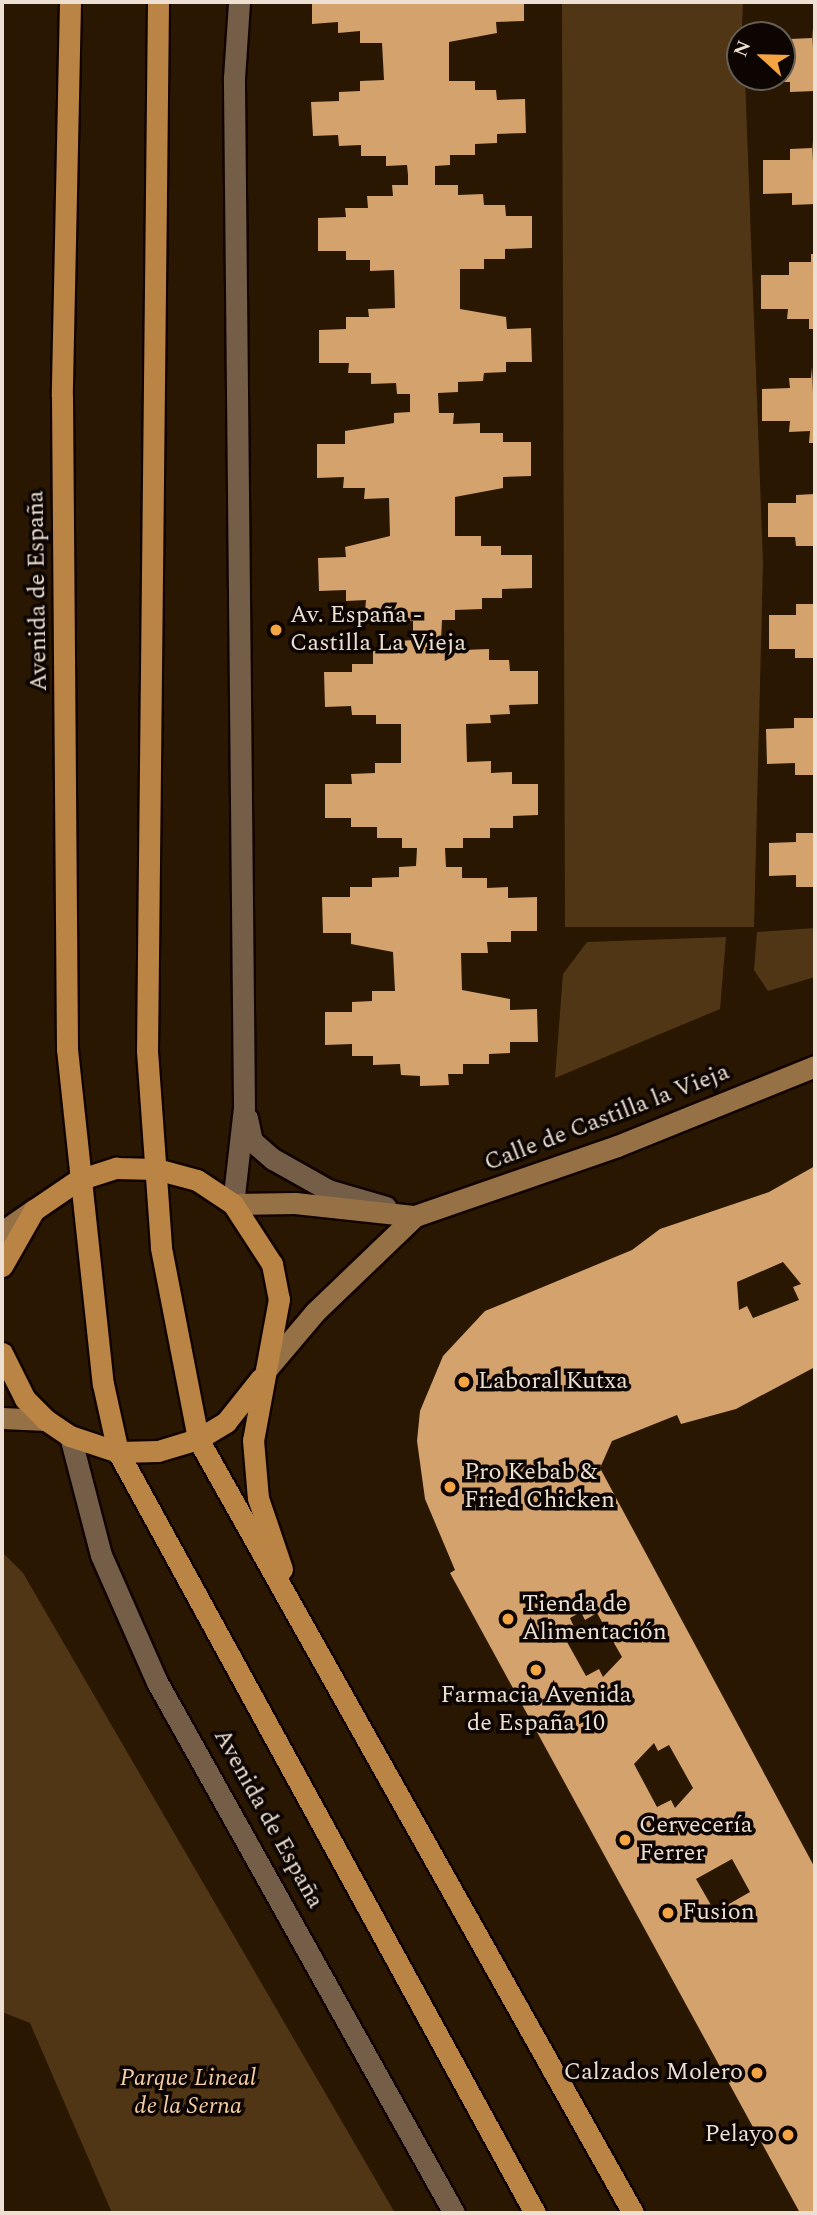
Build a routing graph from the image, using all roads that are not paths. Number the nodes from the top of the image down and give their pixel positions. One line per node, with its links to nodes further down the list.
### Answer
1 (70, 2): 7 (main road, Avenida de España)
2 (158, 2): 6 (main road)
3 (239, 2): 5 (street)
4 (815, 1066): 10 (main road, Calle de Castilla la Vieja)
5 (244, 1108): 8 (street); 10 (street)
6 (156, 1168): 7 (main road); 8 (main road); 18 (main road)
7 (78, 1180): 9 (main road); 19 (main road, Avenida de España)
8 (233, 1204): 10 (main road, Calle de Castilla la Vieja); 14 (main road)
9 (34, 1210): 11 (main road); 12 (main road)
10 (415, 1216): 14 (main road, Calle de Castilla la Vieja)
11 (2, 1232)
12 (2, 1266)
13 (2, 1353): 16 (main road)
14 (266, 1370): 18 (main road); 20 (main road)
15 (2, 1419): 16 (main road)
16 (46, 1420): 17 (main road)
17 (70, 1436): 19 (main road); 21 (street, Avenida de España)
18 (198, 1439): 19 (main road); 20 (main road)
19 (118, 1452): 22 (main road, Avenida de España)
20 (295, 1608): 23 (main road)
21 (454, 2213)
22 (535, 2213)
23 (633, 2213)

